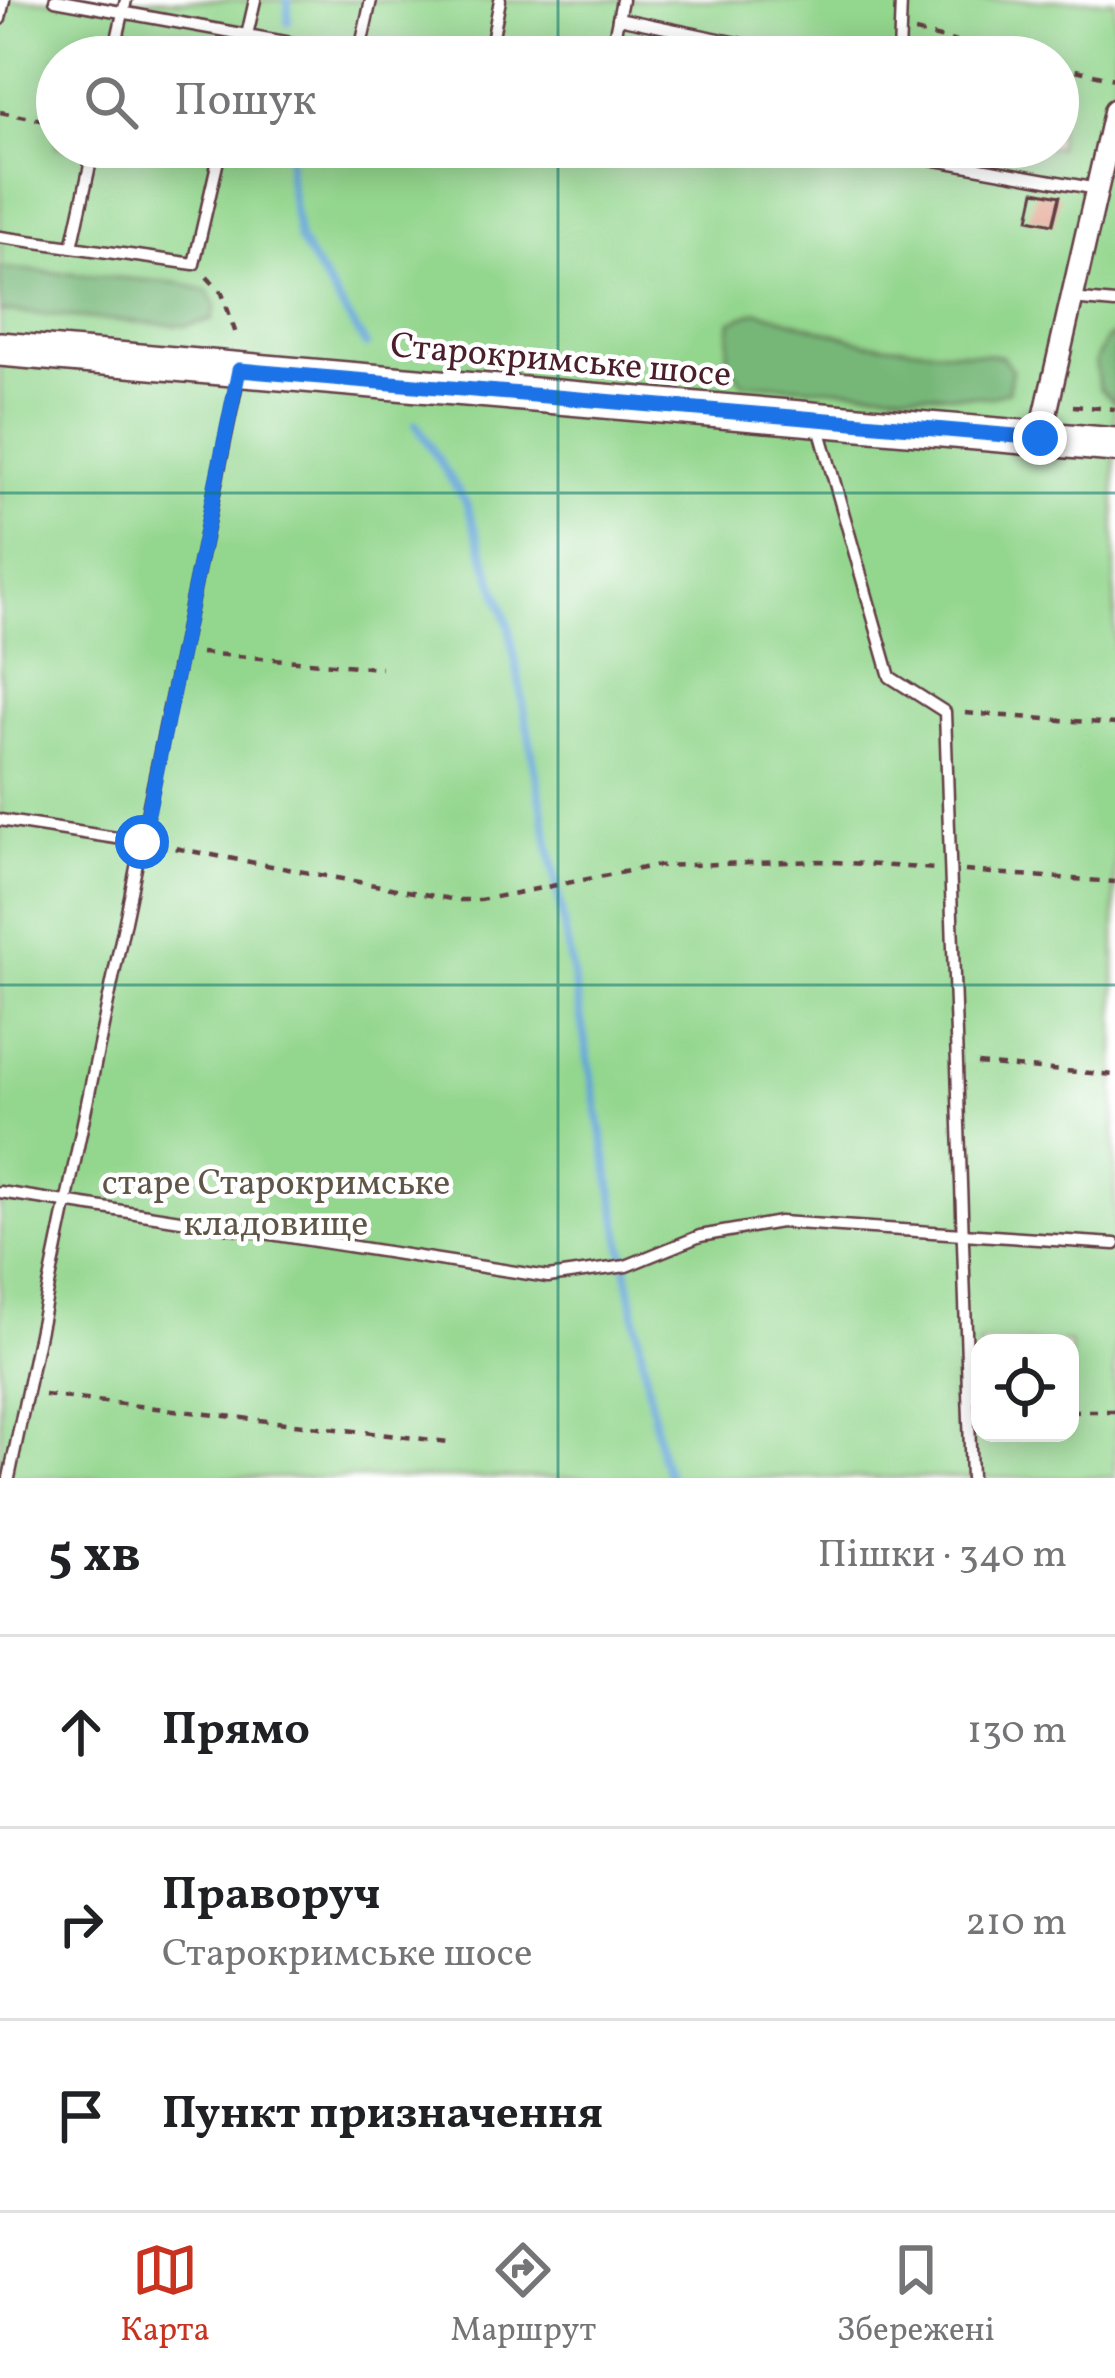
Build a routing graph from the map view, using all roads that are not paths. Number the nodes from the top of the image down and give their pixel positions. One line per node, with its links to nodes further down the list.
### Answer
1 (4, 0): 10 (lane)
2 (55, 0): 8 (lane)
3 (255, 0): 11 (lane)
4 (370, 0): 14 (lane)
5 (500, 0): 15 (lane)
6 (622, 0): 9 (lane)
7 (902, 0): 18 (lane)
8 (124, 6): 11 (lane); 12 (lane)
9 (619, 18): 16 (lane); 17 (lane)
10 (0, 20)
11 (247, 35): 13 (lane)
12 (118, 36)
13 (253, 36)
14 (366, 36)
15 (493, 36)
16 (615, 36)
17 (705, 36)
18 (901, 36)
19 (1115, 110): 23 (street)
20 (89, 168): 25 (lane)
21 (216, 168): 25 (lane)
22 (988, 168): 23 (lane)
23 (1096, 189): 26 (street)
24 (0, 237): 25 (lane)
25 (72, 247)
26 (1071, 299): 27 (lane); 31 (street)
27 (1115, 303)
28 (0, 349): 29 (street, Старокримське шосе)
29 (239, 370): 30 (street, Старокримське шосе); 34 (lane)
30 (816, 419): 31 (street, Старокримське шосе); 37 (lane)
31 (1040, 438): 32 (street, Старокримське шосе)
32 (1115, 445)
33 (0, 820): 34 (lane)
34 (142, 842): 36 (lane)
35 (0, 1192): 36 (lane)
36 (67, 1204): 37 (lane); 39 (lane)
37 (962, 1233): 38 (lane); 40 (lane)
38 (1115, 1244)
39 (9, 1478)
40 (970, 1478)

